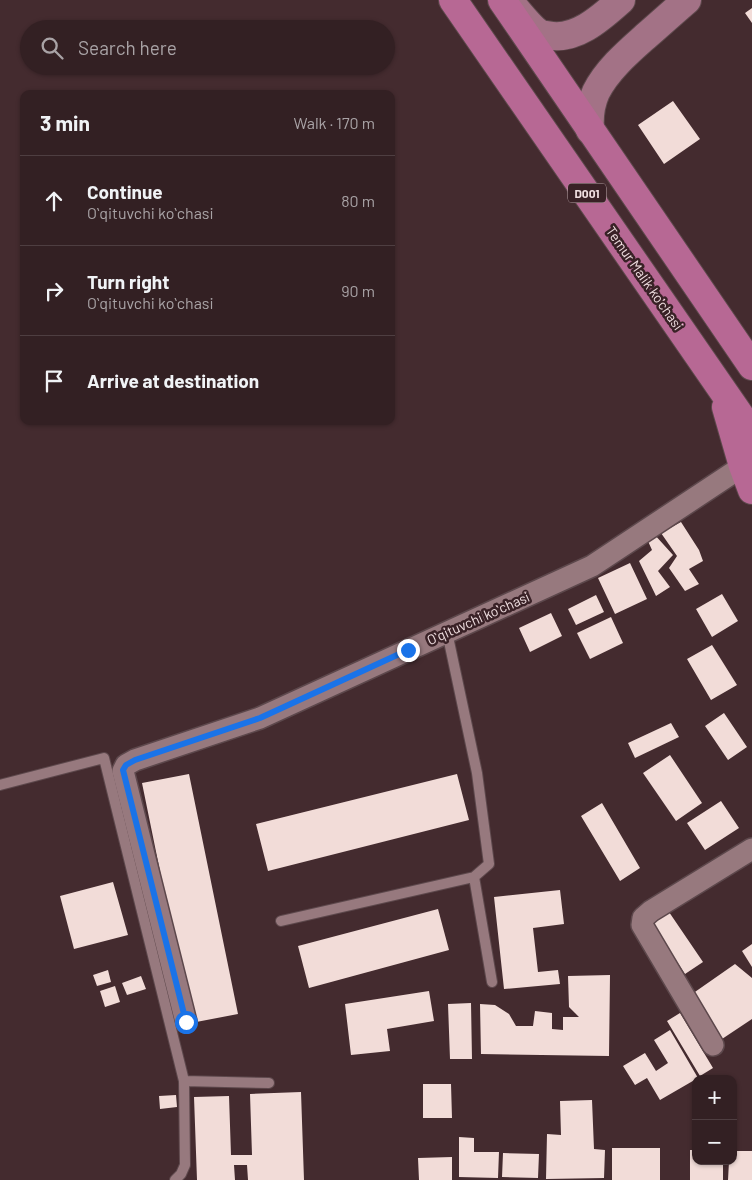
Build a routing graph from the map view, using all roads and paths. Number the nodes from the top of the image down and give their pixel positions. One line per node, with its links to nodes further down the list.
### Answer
1 (453, 0): 8 (highway, Temur Malik ko'chasi / D001)
2 (502, 0): 6 (highway, D001)
3 (507, 0): 4 (main road)
4 (621, 0)
5 (687, 0): 6 (main road)
6 (590, 130): 7 (highway, D001)
7 (752, 366)
8 (720, 387): 9 (highway, Temur Malik ko'chasi / D001); 10 (highway)
9 (752, 433)
10 (747, 462): 11 (highway); 12 (street, Oʻqituvchi koʻchasi)
11 (752, 490)
12 (448, 632): 15 (lane); 18 (street, Oʻqituvchi koʻchasi)
13 (0, 785): 20 (lane)
14 (752, 850): 19 (street)
15 (474, 877): 16 (lane); 17 (lane)
16 (281, 921)
17 (492, 982)
18 (186, 1022)
19 (713, 1045)
20 (184, 1081): 21 (lane); 22 (lane)
21 (269, 1083)
22 (175, 1180)

